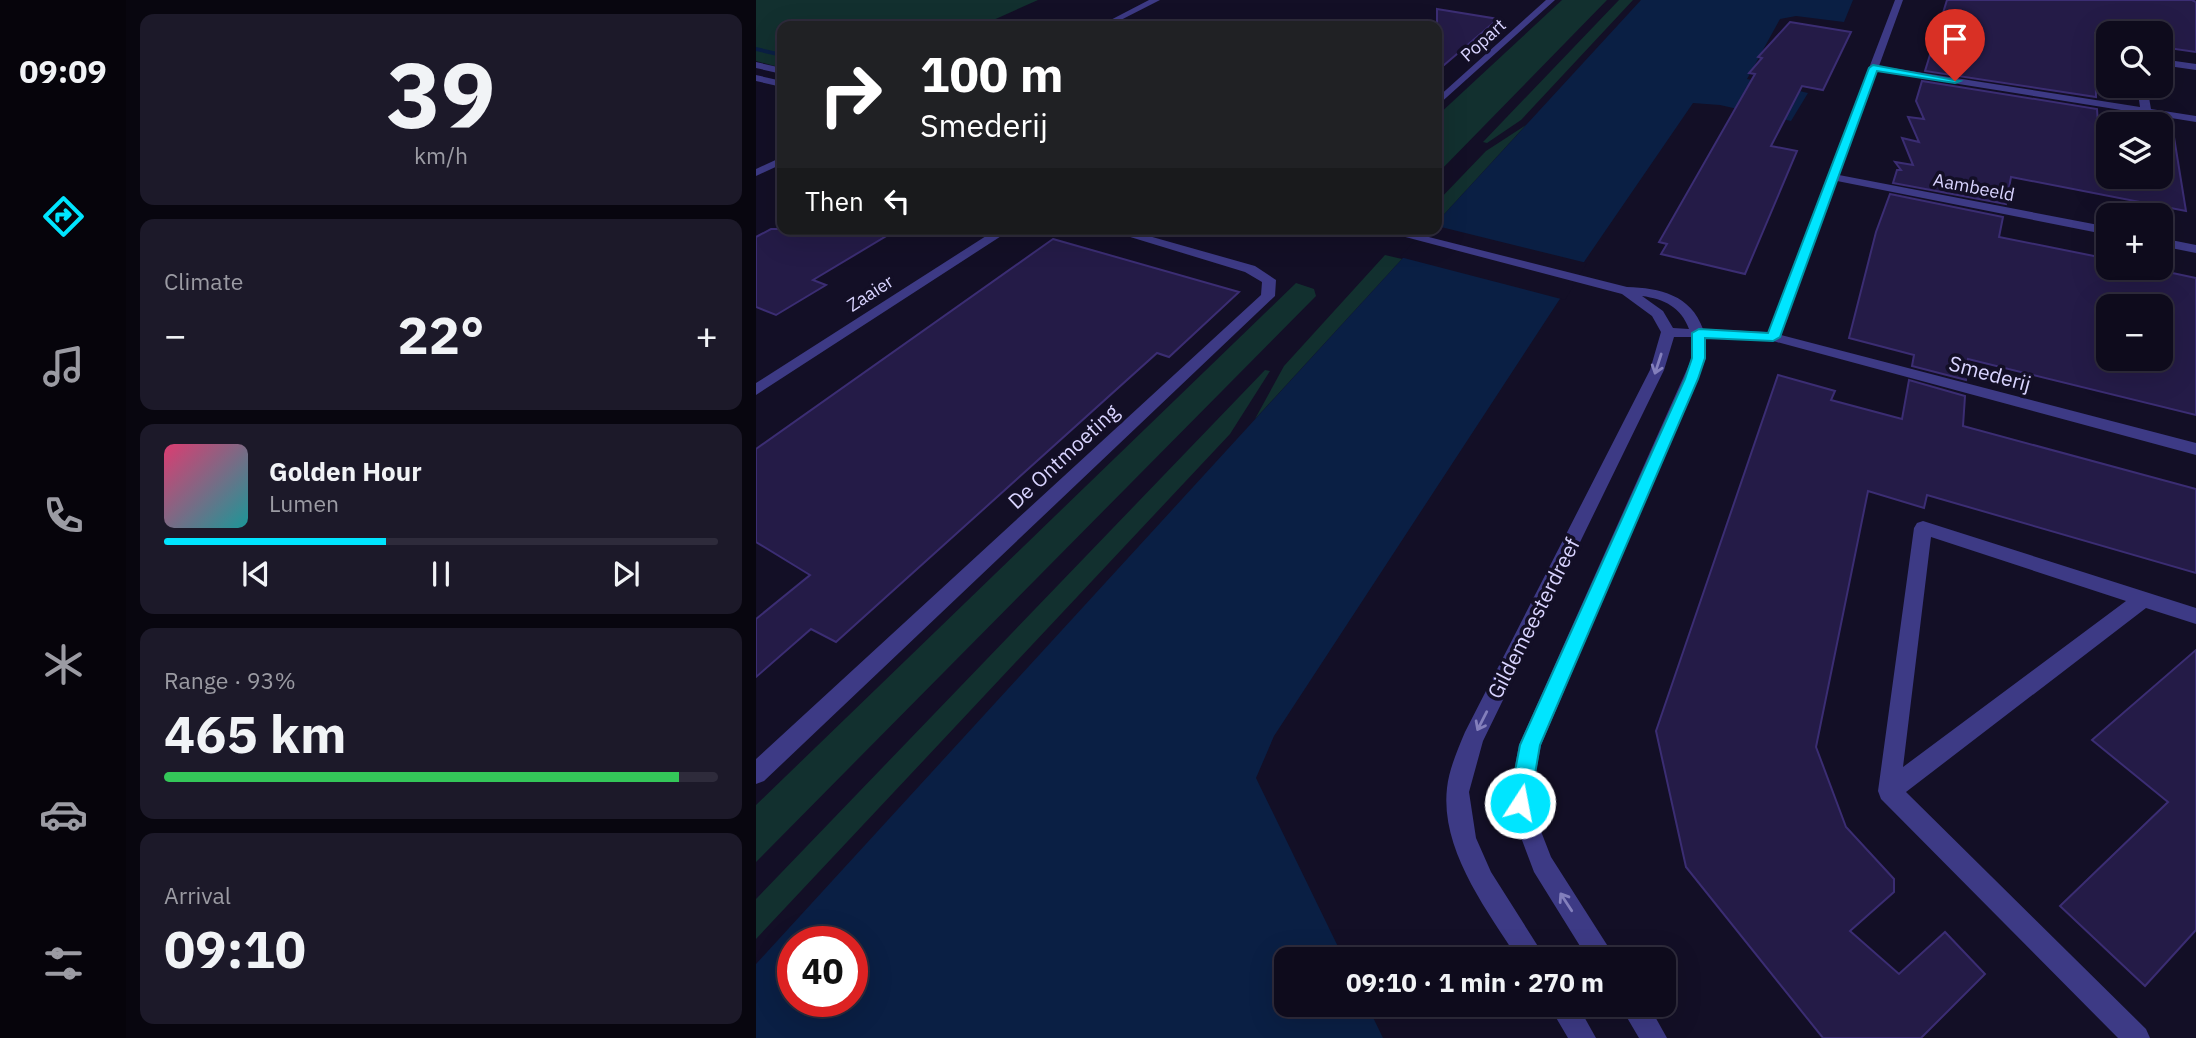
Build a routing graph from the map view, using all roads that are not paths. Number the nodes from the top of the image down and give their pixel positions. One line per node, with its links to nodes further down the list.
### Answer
1 (1156, 0): 4 (street)
2 (1551, 0): 12 (street, Popart)
3 (1899, 0): 8 (street)
4 (1114, 21)
5 (2173, 64): 7 (street)
6 (756, 65): 9 (street)
7 (2196, 67)
8 (1873, 68): 14 (street); 18 (street)
9 (777, 70)
10 (756, 78): 11 (street)
11 (777, 83)
12 (1442, 98)
13 (2144, 98): 14 (street)
14 (2146, 111): 15 (street)
15 (2196, 119)
16 (777, 162): 17 (street)
17 (756, 173)
18 (1833, 177): 19 (street, Aambeeld); 28 (street)
19 (2096, 229)
20 (997, 235): 30 (street, Zaaier)
21 (1131, 235): 35 (street, De Ontmoeting)
22 (1403, 235): 25 (street)
23 (2173, 244): 24 (street)
24 (2196, 249)
25 (1620, 289): 26 (street); 27 (street)
26 (1668, 332): 27 (street, Smederij); 37 (street, Gildemeesterdreef, one-way to 37)
27 (1699, 333): 28 (street, Smederij); 38 (street, Gildemeesterdreef, one-way to 27)
28 (1773, 337): 32 (street, Smederij)
29 (756, 371): 30 (street)
30 (774, 377): 31 (street, Zaaier)
31 (756, 390)
32 (2196, 449)
33 (2143, 599): 34 (street); 36 (street); 36 (street)
34 (2196, 615)
35 (756, 774)
36 (1889, 791): 43 (street)
37 (1525, 947)
38 (1595, 947)
39 (1570, 1017): 41 (street)
40 (1640, 1017): 42 (street)
41 (1583, 1038)
42 (1654, 1038)
43 (2137, 1038)

